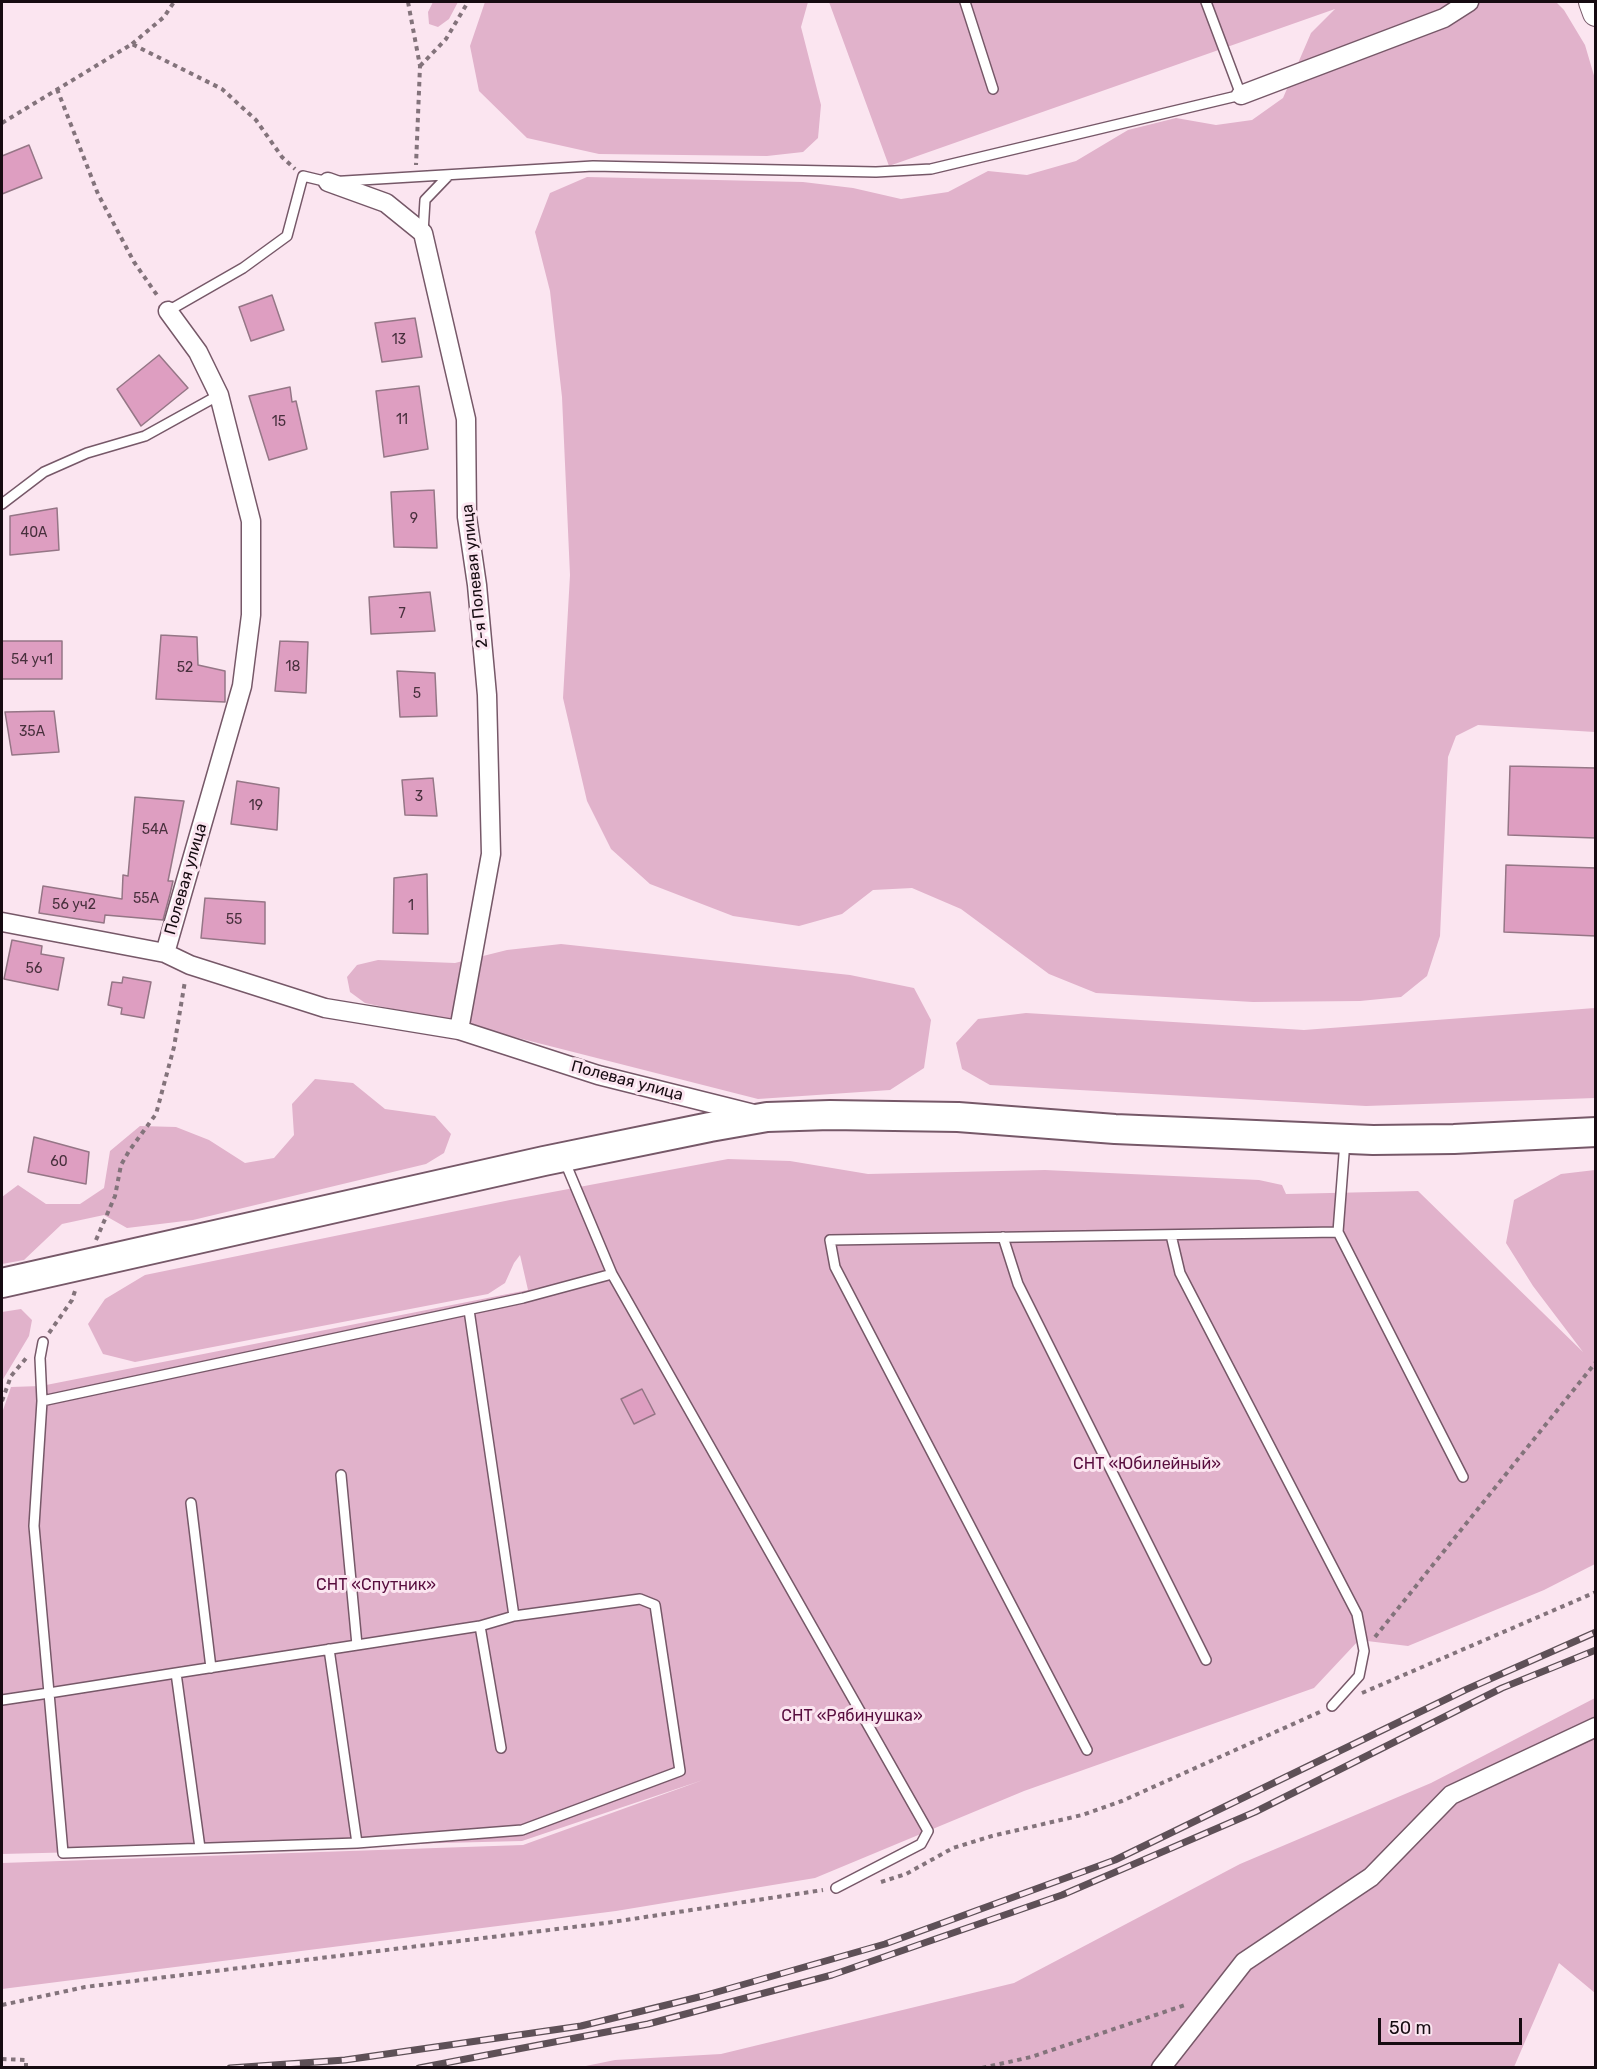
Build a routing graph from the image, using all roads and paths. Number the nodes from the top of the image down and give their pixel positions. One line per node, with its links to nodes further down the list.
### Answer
1 (174, 2): 9 (path)
2 (408, 2): 10 (path)
3 (468, 2): 10 (path)
4 (965, 2): 11 (lane)
5 (1206, 2): 13 (lane)
6 (1469, 2): 13 (street)
7 (1592, 2): 8 (street)
8 (1596, 13)
9 (132, 44): 12 (path); 16 (path)
10 (420, 66): 17 (path)
11 (993, 89)
12 (57, 90): 14 (path); 20 (path)
13 (1240, 95): 15 (lane)
14 (2, 123)
15 (449, 175): 17 (lane); 19 (lane)
16 (303, 176): 18 (lane); 20 (lane)
17 (415, 177): 18 (lane)
18 (328, 182): 19 (street)
19 (423, 233): 26 (street, 2-я Полевая улица)
20 (168, 311): 21 (street, Полевая улица)
21 (219, 395): 22 (lane); 24 (street, Полевая улица)
22 (2, 504)
23 (2, 922): 24 (street)
24 (165, 953): 25 (street, Полевая улица)
25 (190, 965): 26 (street, Полевая улица); 34 (path)
26 (459, 1030): 27 (street, Полевая улица)
27 (767, 1117): 29 (main road); 30 (main road)
28 (1596, 1132): 29 (main road)
29 (1345, 1139): 31 (lane)
30 (563, 1157): 34 (main road); 35 (lane)
31 (1338, 1232): 32 (lane); 42 (lane)
32 (1171, 1235): 33 (lane); 49 (lane)
33 (1003, 1237): 50 (lane); 58 (lane)
34 (86, 1263): 36 (main road)
35 (612, 1274): 37 (lane); 62 (lane)
36 (2, 1283)
37 (469, 1310): 40 (lane); 45 (lane)
38 (43, 1342): 40 (lane)
39 (1596, 1362): 49 (path)
40 (42, 1401): 53 (lane)
41 (341, 1475): 47 (lane)
42 (1463, 1477)
43 (191, 1503): 51 (lane)
44 (1596, 1592): 55 (path)
45 (514, 1616): 46 (lane); 59 (lane)
46 (480, 1626): 47 (lane); 57 (lane)
47 (357, 1645): 48 (lane)
48 (329, 1649): 51 (lane); 59 (lane)
49 (1364, 1651): 55 (lane)
50 (1206, 1660)
51 (212, 1668): 52 (lane)
52 (176, 1673): 53 (lane); 60 (lane)
53 (49, 1693): 54 (lane); 60 (lane)
54 (2, 1700)
55 (1332, 1706): 61 (path)
56 (1596, 1727): 63 (street)
57 (501, 1748)
58 (1087, 1750)
59 (357, 1843): 60 (lane)
60 (200, 1848)
61 (876, 1884)
62 (836, 1888): 64 (path)
63 (1218, 1995): 67 (path); 68 (street)
64 (2, 2005)
65 (2, 2059): 66 (path)
66 (26, 2067)
67 (982, 2067)
68 (1161, 2067)

